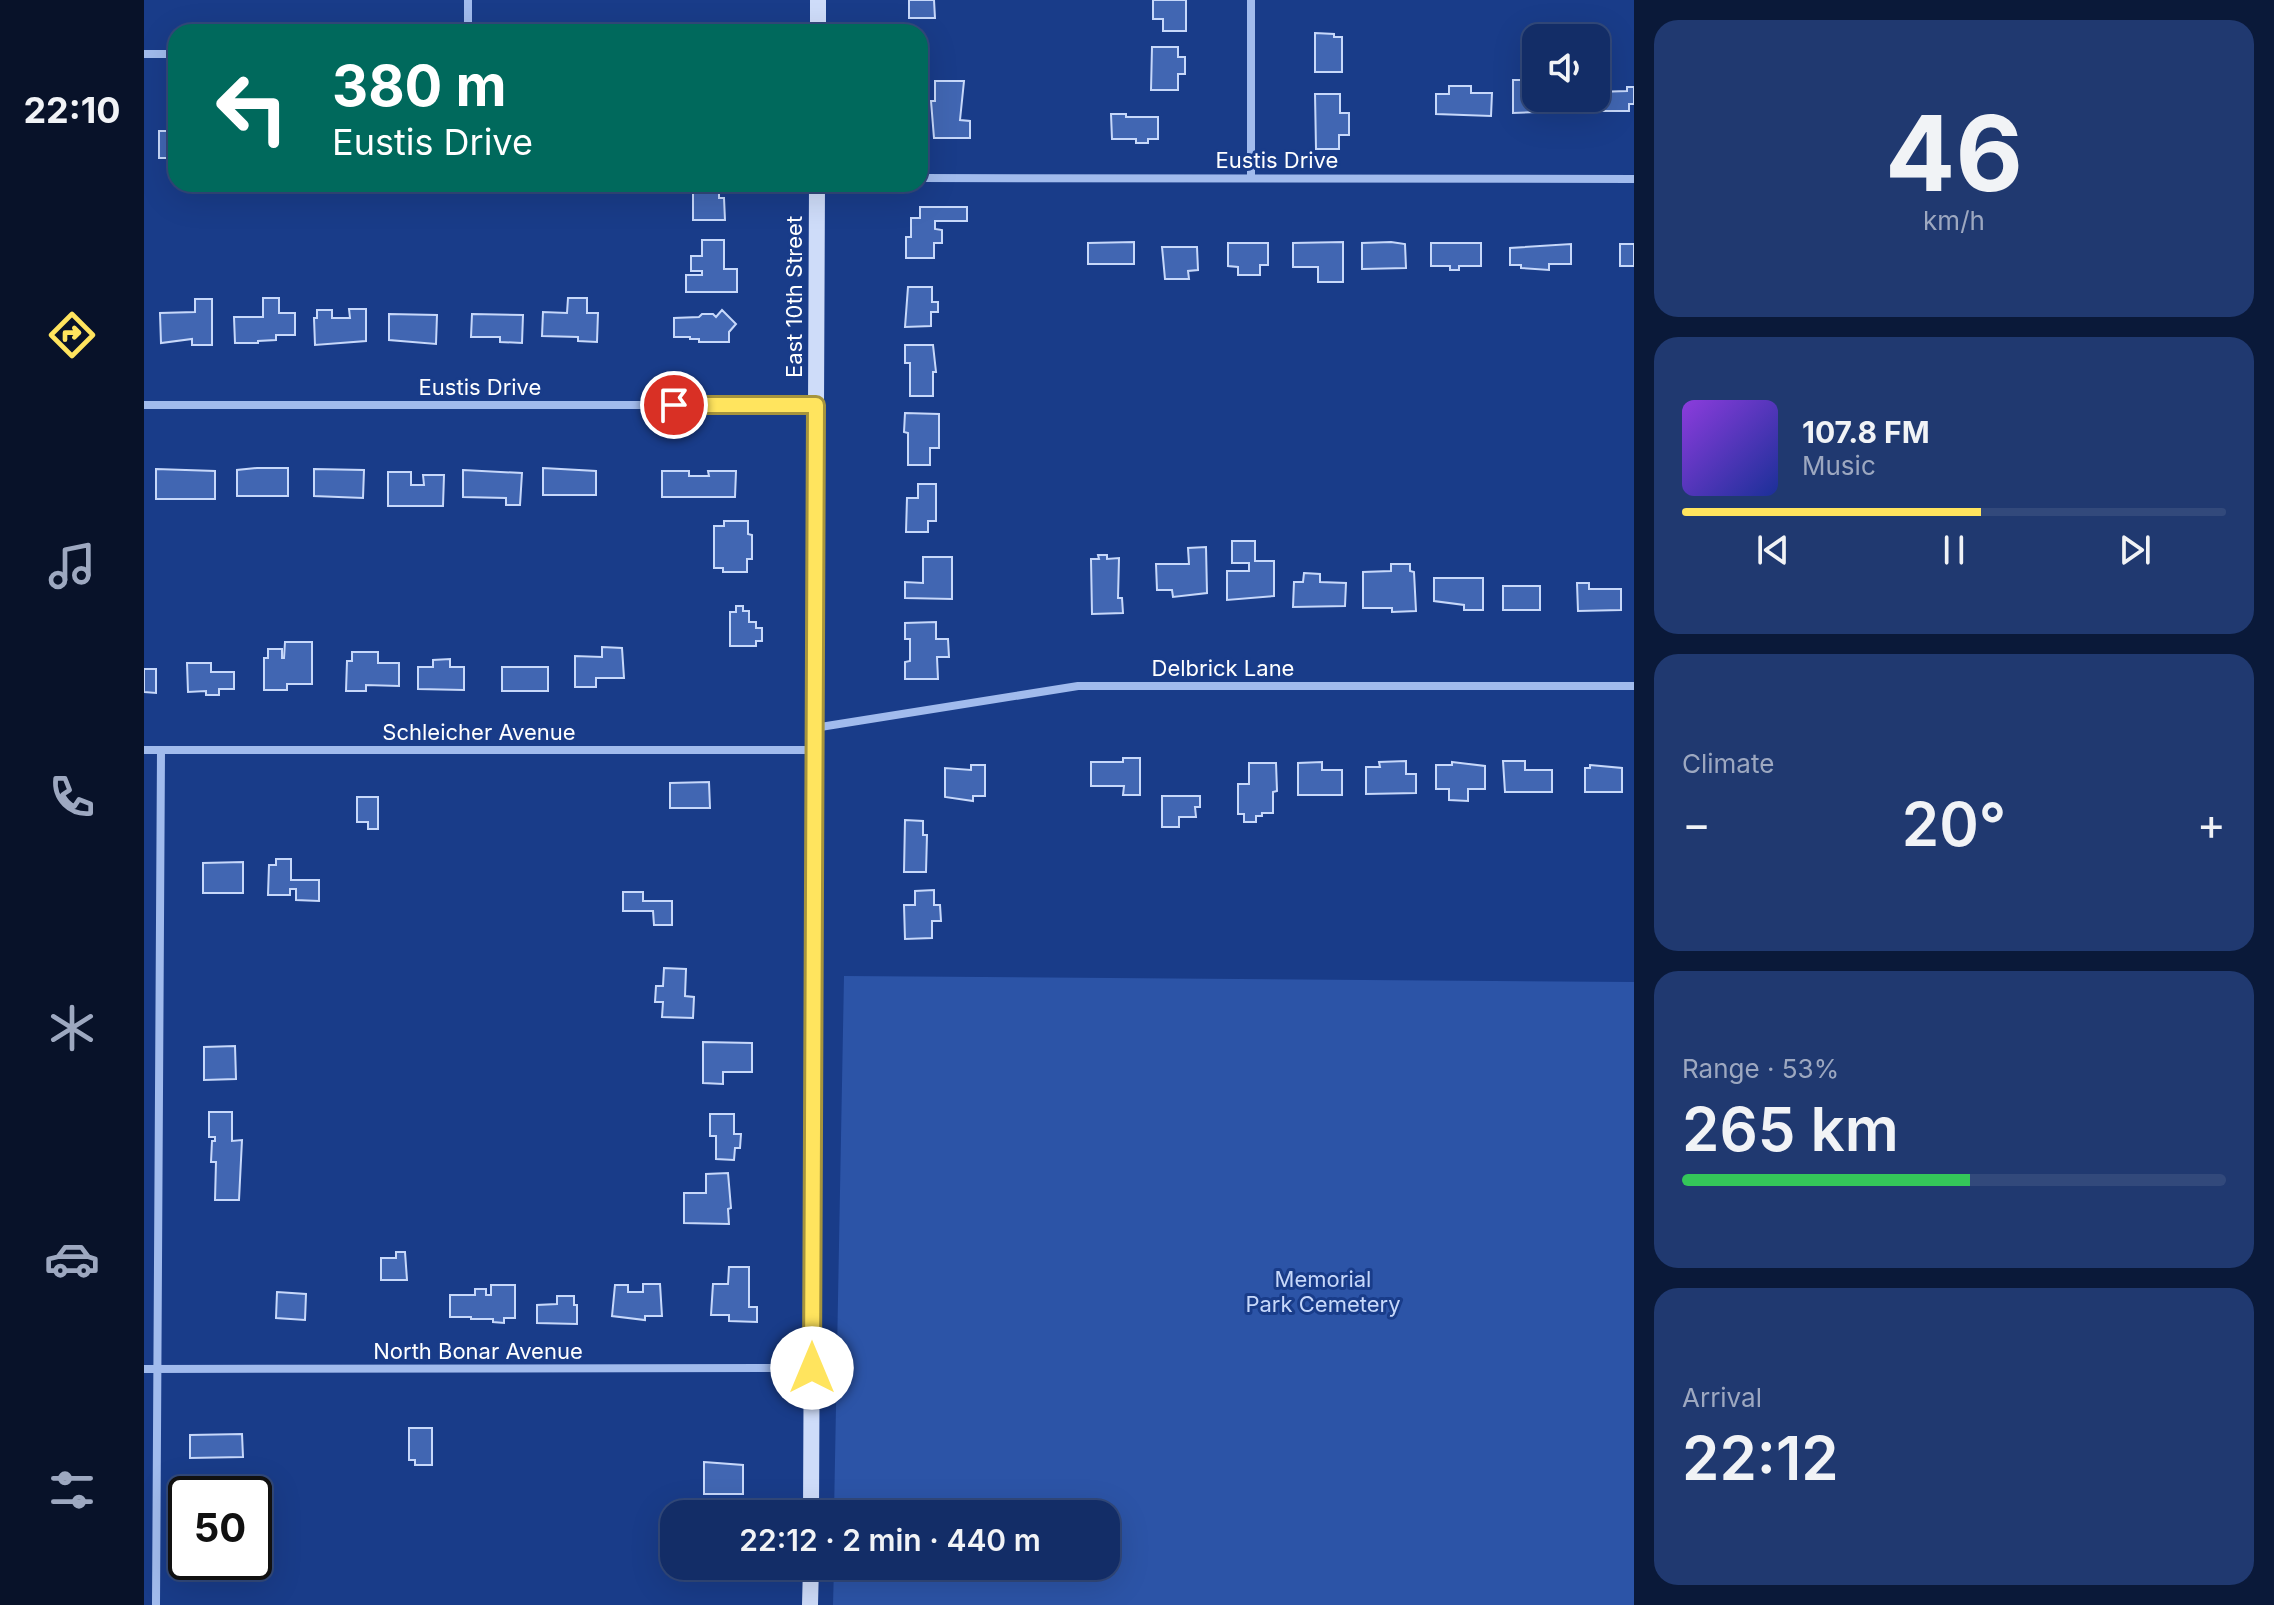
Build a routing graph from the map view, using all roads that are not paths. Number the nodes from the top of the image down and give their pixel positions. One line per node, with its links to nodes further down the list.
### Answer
1 (468, 0): 4 (street)
2 (818, 0): 5 (main road)
3 (1251, 0): 9 (street)
4 (468, 24)
5 (818, 24)
6 (144, 54): 7 (street)
7 (168, 54)
8 (928, 178): 9 (street, Eustis Drive)
9 (1251, 178): 10 (street, Eustis Drive)
10 (1634, 179)
11 (817, 192): 13 (main road, East 10th Street)
12 (144, 405): 13 (street, Eustis Drive)
13 (816, 405): 15 (main road, East 10th Street)
14 (1634, 686): 15 (street, Delbrick Lane)
15 (814, 728): 18 (main road, East 10th Street)
16 (144, 750): 17 (street, Schleicher Avenue)
17 (161, 750): 18 (street, Schleicher Avenue); 21 (street)
18 (814, 750): 19 (main road, East 10th Street)
19 (812, 1368): 21 (street, North Bonar Avenue); 22 (main road, East 10th Street)
20 (144, 1369): 21 (street, North Bonar Avenue)
21 (157, 1369): 24 (street)
22 (811, 1500)
23 (811, 1580): 25 (main road)
24 (156, 1605)
25 (810, 1605)

